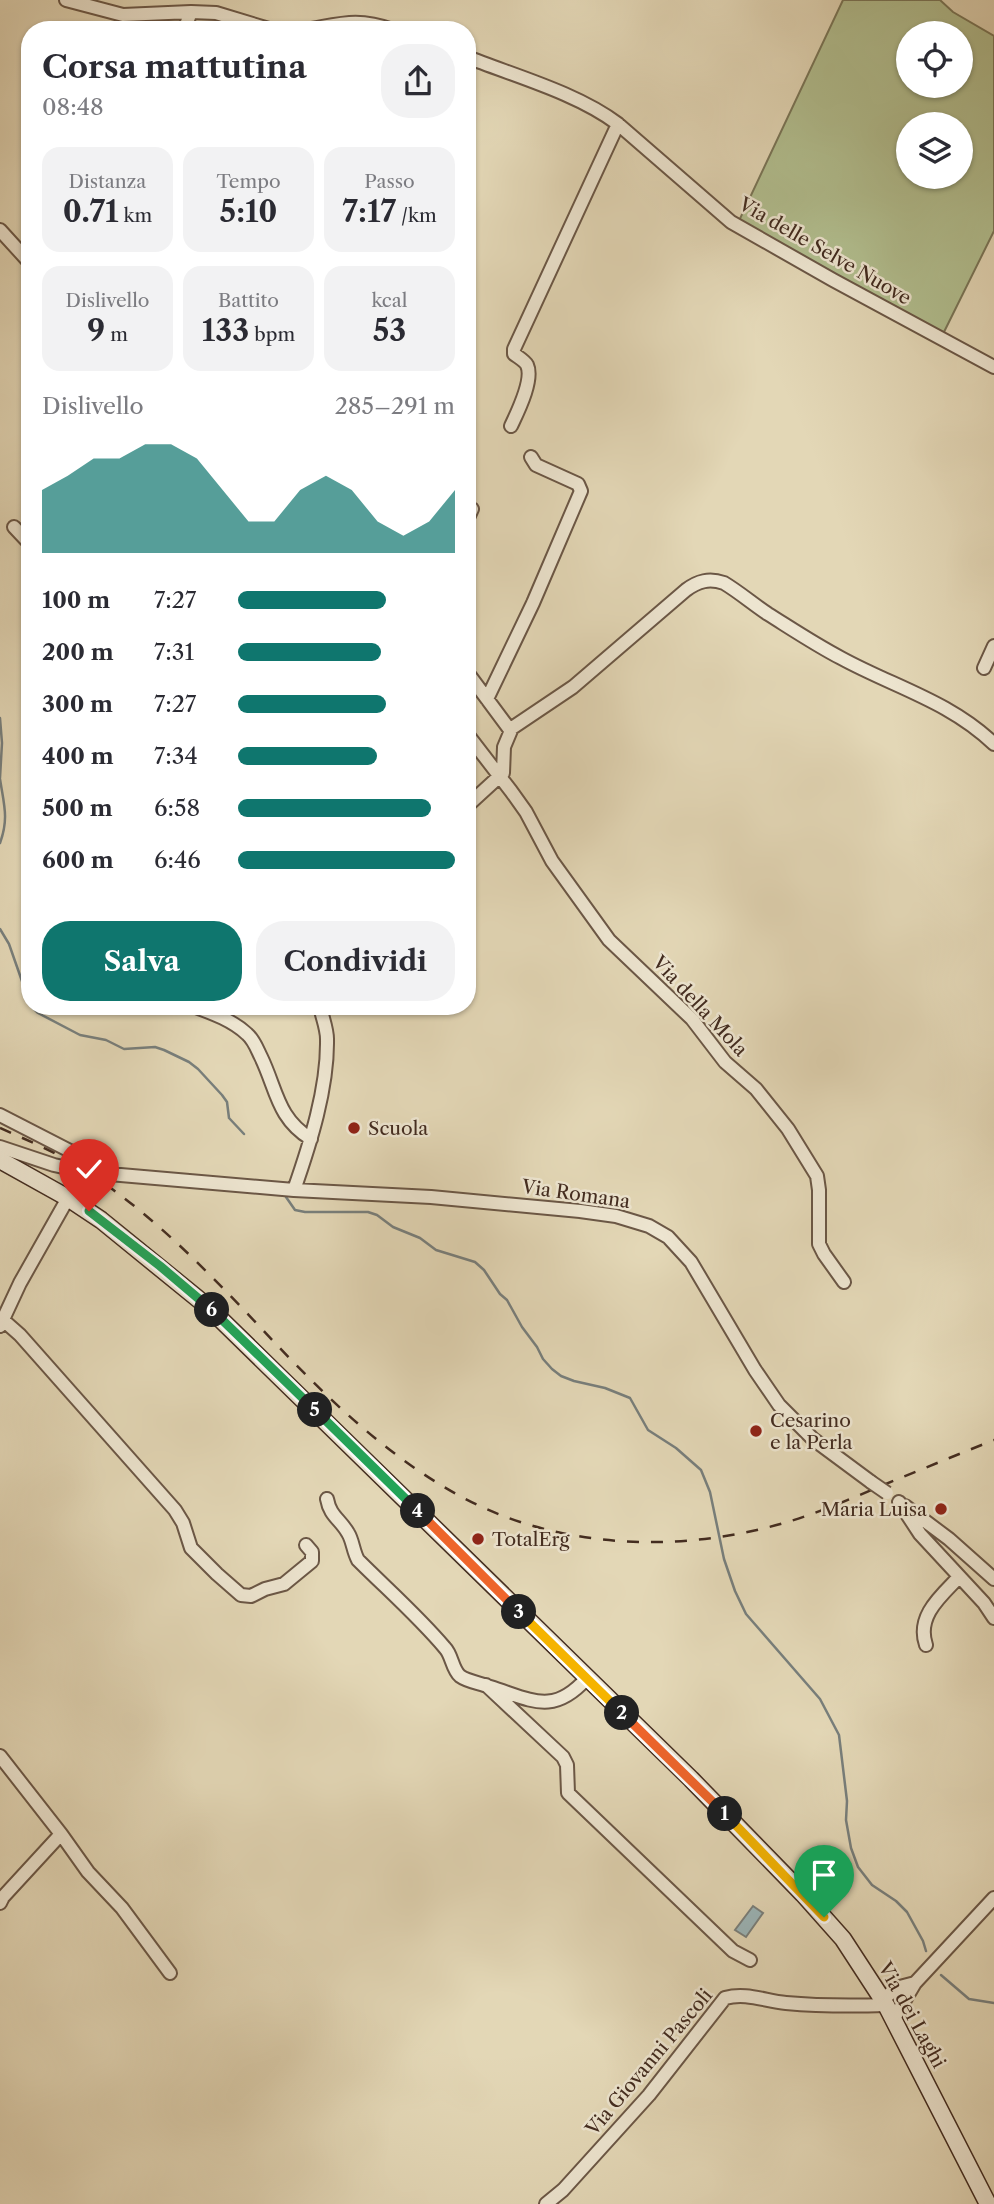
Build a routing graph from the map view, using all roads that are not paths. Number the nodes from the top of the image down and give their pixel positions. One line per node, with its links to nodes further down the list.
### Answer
1 (66, 0): 2 (street)
2 (191, 12): 3 (street); 4 (street)
3 (188, 21)
4 (244, 21)
5 (476, 61): 6 (street, Via delle Selve Nuove)
6 (618, 124): 9 (street, Via delle Selve Nuove); 10 (street)
7 (0, 230): 8 (street)
8 (21, 252)
9 (994, 367)
10 (510, 426)
11 (531, 457): 17 (street)
12 (14, 527): 13 (street)
13 (21, 534)
14 (994, 646): 15 (street)
15 (984, 668)
16 (476, 684): 17 (street)
17 (487, 699): 18 (street)
18 (510, 730): 19 (street); 21 (street)
19 (994, 744)
20 (476, 745): 21 (street, Via della Mola)
21 (500, 776): 22 (street); 32 (street, Via della Mola)
22 (476, 798)
23 (215, 1015): 26 (street)
24 (322, 1015): 26 (street)
25 (0, 1115): 29 (street)
26 (311, 1139): 30 (street)
27 (0, 1147): 29 (street, Via Romana)
28 (0, 1160): 31 (main road, Via dei Laghi)
29 (115, 1173): 30 (street, Via Romana)
30 (294, 1190): 35 (street, Via Romana, bridge)
31 (68, 1198): 33 (street); 41 (main road, Via dei Laghi)
32 (844, 1282)
33 (2, 1323): 36 (street)
34 (327, 1499): 42 (street)
35 (899, 1502): 37 (street); 38 (street, Via Romana)
36 (306, 1545)
37 (959, 1577): 39 (street); 40 (street)
38 (994, 1580)
39 (994, 1618)
40 (926, 1645)
41 (587, 1678): 42 (street); 50 (main road, Via dei Laghi)
42 (486, 1685): 47 (street)
43 (0, 1756): 44 (street)
44 (61, 1835): 46 (street); 48 (street)
45 (994, 1898): 49 (street)
46 (0, 1903)
47 (750, 1960)
48 (170, 1972)
49 (915, 1983): 51 (street); 52 (street)
50 (874, 1986): 51 (street); 52 (main road, Via dei Laghi)
51 (896, 1989): 52 (street)
52 (890, 2008): 53 (street, Via Giovanni Pascoli); 54 (main road, Via dei Laghi)
53 (546, 2204)
54 (988, 2204)

